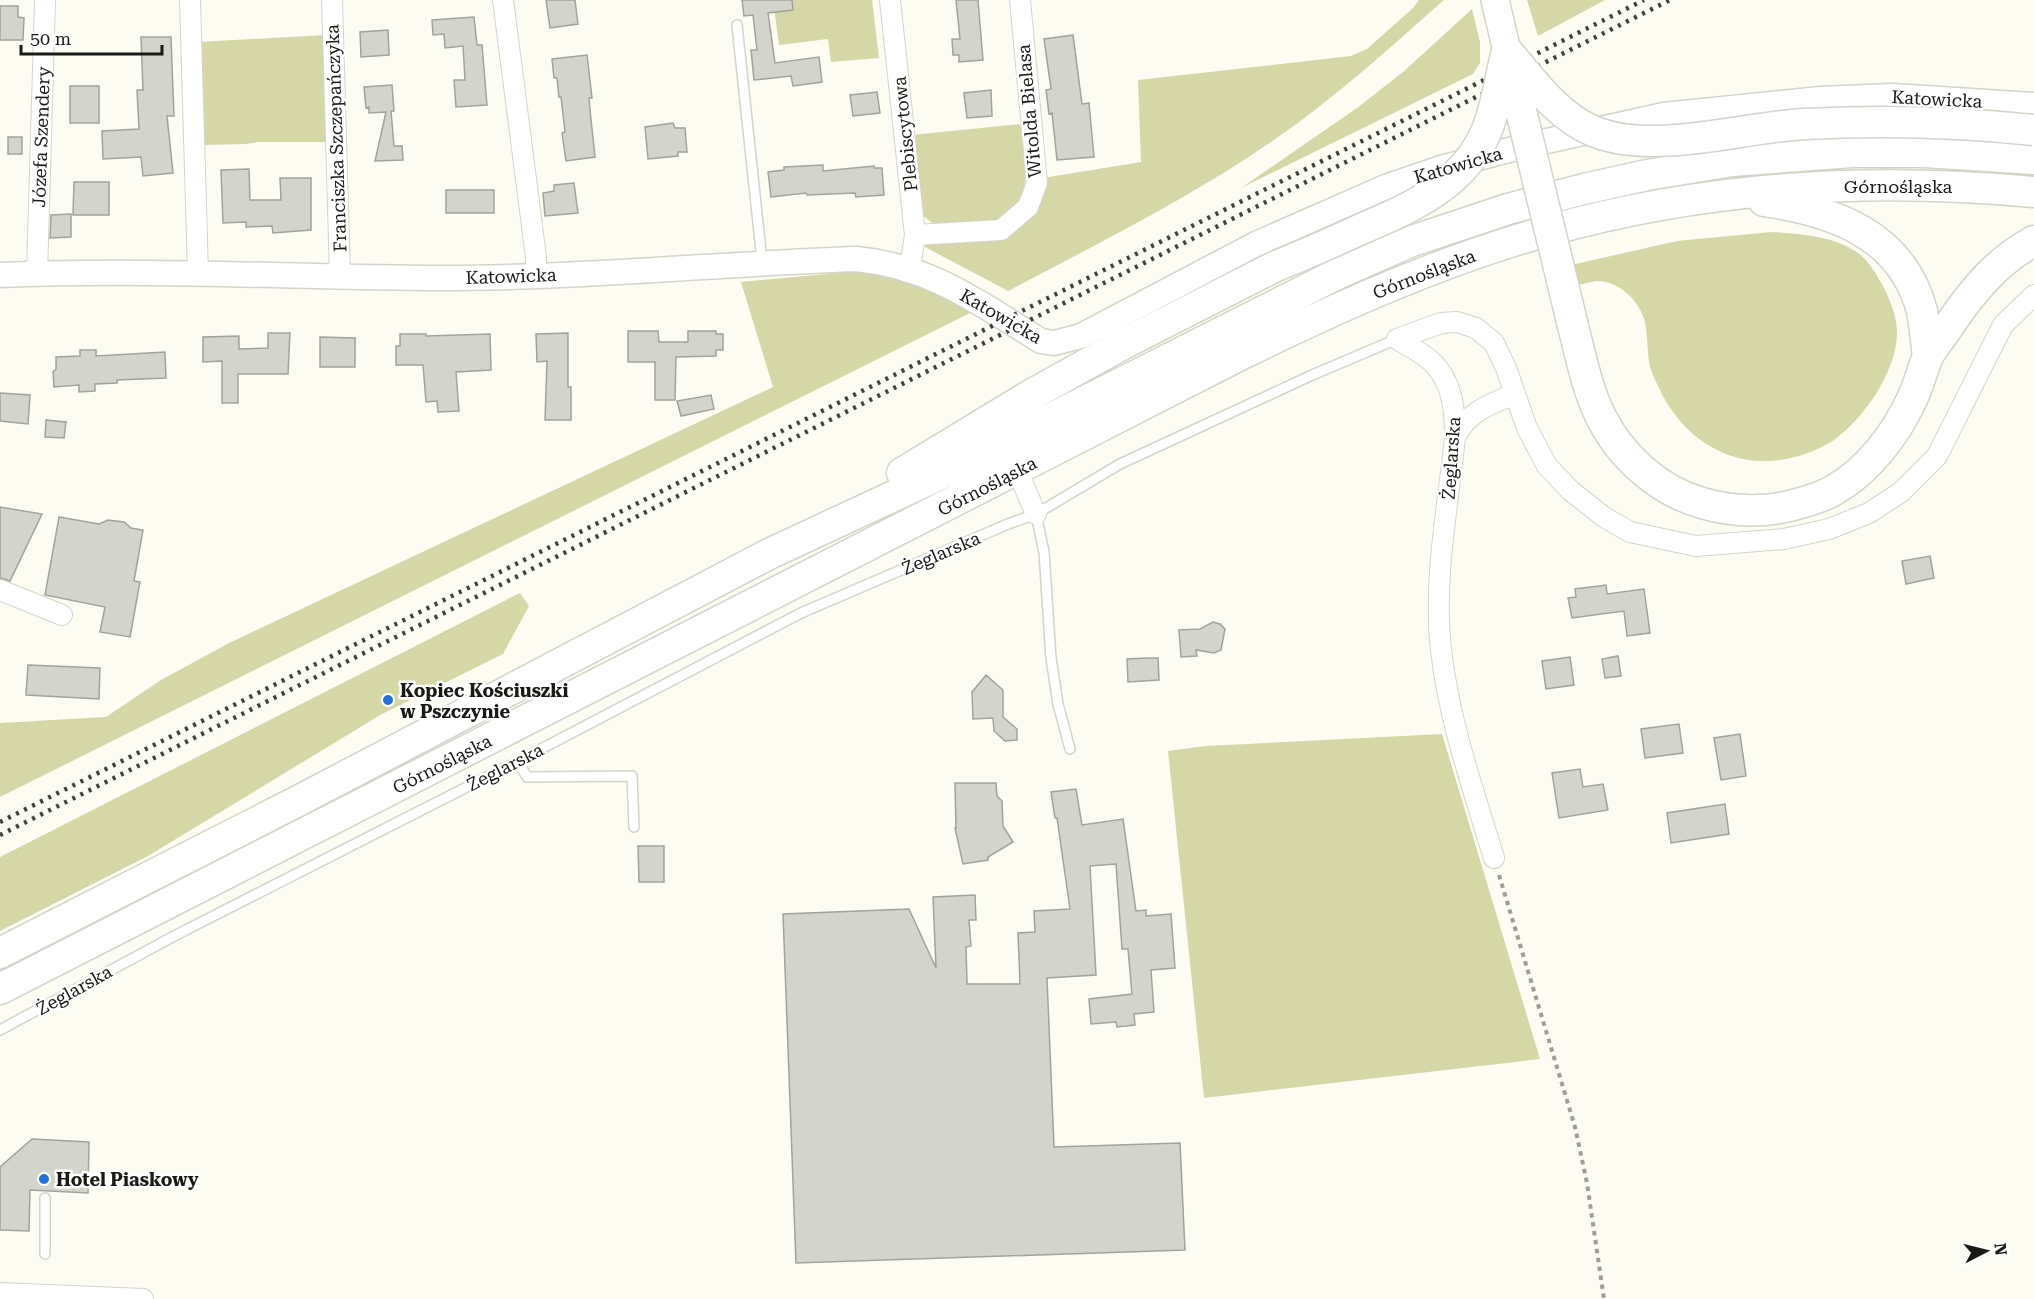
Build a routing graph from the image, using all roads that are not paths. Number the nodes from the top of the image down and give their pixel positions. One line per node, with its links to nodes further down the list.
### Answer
1 (45, 0): 20 (street, Józefa Szendery)
2 (190, 0): 19 (street)
3 (332, 0): 22 (street, Franciszka Szczepańczyka)
4 (503, 0): 23 (street)
5 (890, 0): 15 (street, Plebiscytowa)
6 (1020, 0): 15 (street, Witolda Bielasa)
7 (1495, 0): 9 (main road)
8 (737, 25): 17 (lane)
9 (1507, 51): 11 (main road, bridge); 26 (main road, bridge); 31 (main road, bridge)
10 (2034, 105): 18 (street, Katowicka)
11 (2034, 130)
12 (2034, 159): 31 (main road, Górnośląska)
13 (2034, 192): 14 (main road, Górnośląska)
14 (1714, 197): 26 (main road); 29 (main road, Górnośląska)
15 (915, 235): 18 (street, Plebiscytowa)
16 (2034, 241): 26 (main road)
17 (762, 262): 18 (street, Katowicka); 23 (street, Katowicka)
18 (910, 268)
19 (198, 273): 20 (street, Katowicka); 22 (street, Katowicka)
20 (37, 274): 21 (street, Katowicka)
21 (0, 275)
22 (340, 276): 23 (street, Katowicka)
23 (536, 276)
24 (2034, 295): 27 (street)
25 (1396, 339): 27 (street); 28 (street, Żeglarska); 30 (lane, Żeglarska)
26 (1928, 357)
27 (1515, 394): 28 (street)
28 (1455, 437): 37 (street, Żeglarska)
29 (1017, 470): 30 (street); 39 (main road, Górnośląska)
30 (1036, 514): 34 (lane); 35 (lane, Żeglarska)
31 (769, 554): 38 (main road, Górnośląska)
32 (0, 590): 33 (street)
33 (62, 615)
34 (1070, 749)
35 (518, 761): 36 (lane); 40 (lane, Żeglarska)
36 (634, 827)
37 (1494, 858)
38 (0, 953)
39 (0, 989)
40 (0, 1030)
41 (45, 1198): 42 (lane)
42 (45, 1254)
43 (0, 1293): 44 (street)
44 (142, 1299)

